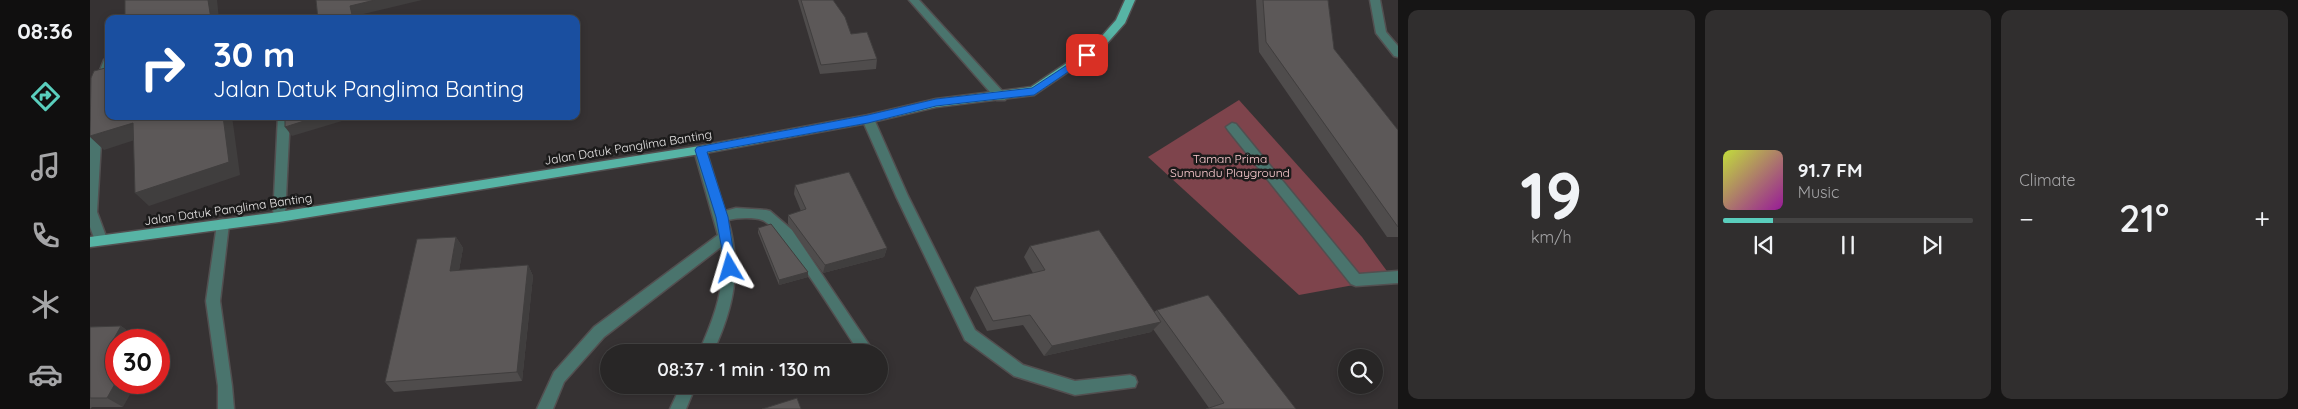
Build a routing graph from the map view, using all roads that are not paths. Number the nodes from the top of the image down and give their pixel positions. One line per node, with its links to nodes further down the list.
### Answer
1 (914, 0): 7 (street)
2 (1130, 0): 7 (main road, Jalan Datuk Panglima Banting)
3 (1375, 0): 4 (street)
4 (1398, 53)
5 (105, 71): 6 (street)
6 (97, 92)
7 (1001, 97): 9 (main road, Jalan Datuk Panglima Banting)
8 (96, 112): 17 (street)
9 (868, 119): 12 (main road, Jalan Datuk Panglima Banting); 21 (street)
10 (284, 120): 13 (street)
11 (1232, 128): 18 (street)
12 (700, 150): 13 (main road, Jalan Datuk Panglima Banting); 14 (street)
13 (279, 217): 15 (main road, Jalan Datuk Panglima Banting)
14 (722, 217): 16 (street); 20 (street)
15 (223, 224): 17 (main road, Jalan Datuk Panglima Banting); 23 (street)
16 (726, 236): 19 (street); 24 (street)
17 (96, 240)
18 (1398, 277)
19 (711, 344)
20 (861, 344)
21 (1130, 382)
22 (685, 394): 25 (street)
23 (226, 409)
24 (545, 409)
25 (678, 409)

